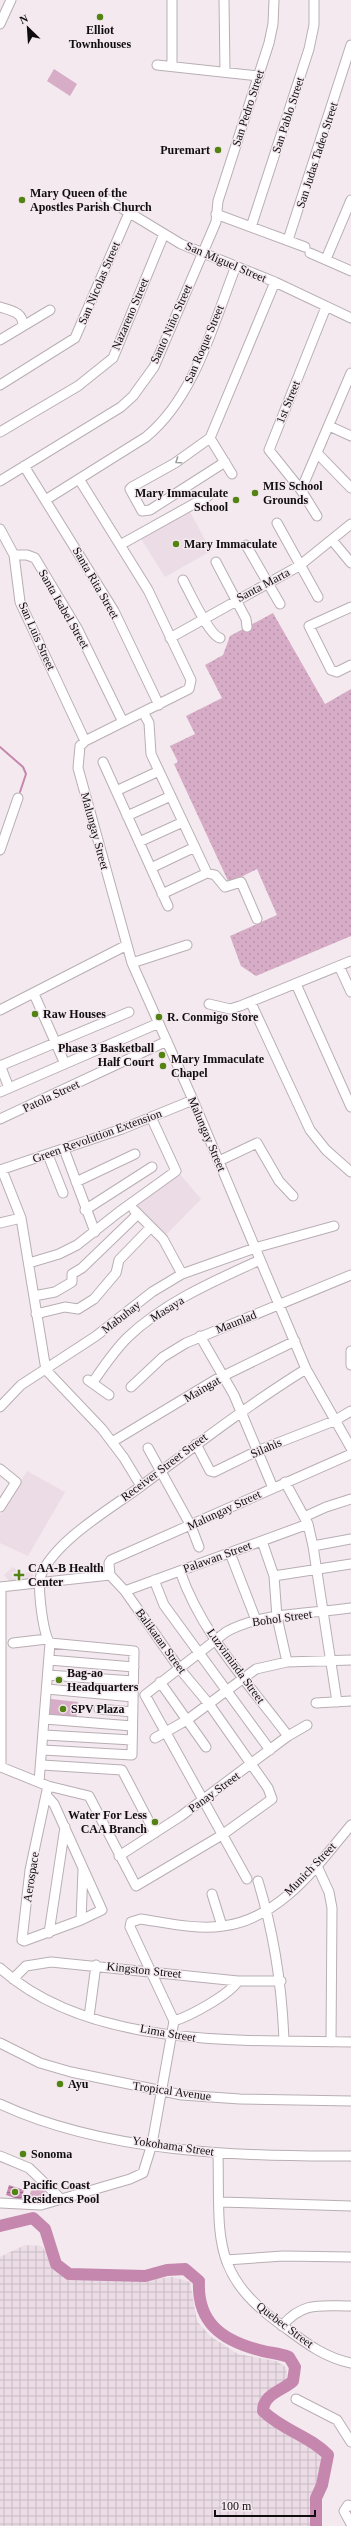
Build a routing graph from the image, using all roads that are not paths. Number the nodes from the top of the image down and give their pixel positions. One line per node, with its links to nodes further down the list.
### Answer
1 (11, 0): 6 (street)
2 (172, 0): 9 (street)
3 (224, 0): 10 (street)
4 (274, 0): 11 (street, San Pedro Street)
5 (314, 0): 17 (street, San Pablo Street)
6 (0, 24)
7 (351, 45): 12 (street, San Judas Tadeo Street)
8 (157, 65): 9 (street)
9 (172, 66): 10 (street)
10 (225, 72): 11 (street)
11 (259, 76): 16 (street, San Pedro Street)
12 (347, 79): 19 (street, San Judas Tadeo Street)
13 (105, 198): 15 (street, San Miguel Street)
14 (351, 200): 21 (street)
15 (129, 213): 18 (street, San Miguel Street); 32 (street, San Nicolas Street)
16 (216, 214): 17 (street); 20 (street, Santo Niño Street)
17 (251, 227): 19 (street)
18 (164, 234): 20 (street, San Miguel Street); 35 (street, Nazareno Street)
19 (288, 240): 21 (street)
20 (202, 253): 22 (street, San Miguel Street); 40 (street, Santo Niño Street)
21 (326, 259): 23 (street)
22 (236, 266): 24 (street, San Miguel Street); 42 (street, San Roque Street)
23 (351, 271)
24 (275, 282): 26 (street, San Miguel Street); 37 (street)
25 (0, 307): 29 (street)
26 (326, 307): 28 (street, San Miguel Street); 45 (street, 1st Street)
27 (50, 310): 29 (street)
28 (351, 318)
29 (23, 326): 30 (street)
30 (0, 340)
31 (351, 373): 33 (street)
32 (0, 385)
33 (348, 388): 34 (street)
34 (329, 426): 36 (street); 38 (street)
35 (0, 432)
36 (351, 436)
37 (210, 438): 39 (street); 39 (street, one-way to 39)
38 (318, 454): 44 (street); 45 (street)
39 (225, 462): 41 (street)
40 (24, 466): 43 (street, Santo Niño Street); 47 (street, Santa Rita Street)
41 (232, 474)
42 (79, 479): 47 (street, San Roque Street); 53 (street)
43 (0, 481)
44 (351, 488)
45 (301, 490): 48 (street)
46 (208, 496): 53 (street)
47 (47, 499): 70 (street, Santa Rita Street)
48 (317, 516)
49 (277, 523): 58 (street)
50 (351, 524): 52 (street, Santa Marta)
51 (0, 529): 55 (street, San Luis Street)
52 (332, 540): 57 (street); 58 (street, Santa Marta)
53 (120, 544): 67 (street)
54 (246, 545): 60 (street)
55 (14, 555): 72 (street, Santa Isabel Street); 73 (street, San Luis Street)
56 (216, 562): 62 (street)
57 (351, 563)
58 (299, 566): 60 (street, Santa Marta); 61 (street)
59 (183, 580): 65 (street)
60 (267, 583): 62 (street, Santa Marta); 63 (street)
61 (318, 598)
62 (235, 600): 65 (street, Santa Marta); 66 (street)
63 (280, 604)
64 (351, 607): 69 (street)
65 (204, 618): 67 (street, Santa Marta); 68 (street)
66 (247, 627)
67 (170, 638): 70 (street)
68 (220, 638)
69 (351, 665)
70 (159, 705): 71 (street)
71 (146, 711): 72 (street); 75 (street)
72 (122, 722): 73 (street)
73 (84, 741): 90 (street, Malungay Street)
74 (103, 762): 76 (street)
75 (159, 771): 76 (street); 77 (street)
76 (116, 791): 79 (street)
77 (171, 796): 79 (street); 80 (street)
78 (18, 798): 83 (street)
79 (127, 816): 81 (street)
80 (183, 822): 81 (street); 82 (street)
81 (139, 842): 84 (street)
82 (195, 847): 84 (street); 85 (street)
83 (0, 850)
84 (151, 868): 86 (street)
85 (207, 873): 86 (street); 88 (street)
86 (162, 894): 87 (street)
87 (168, 906)
88 (257, 919)
89 (187, 945): 92 (street)
90 (125, 946): 92 (street, Malungay Street); 96 (street)
91 (351, 961): 93 (street)
92 (132, 963): 101 (street, Malungay Street)
93 (339, 966): 94 (street); 95 (street)
94 (296, 984): 97 (street); 109 (street)
95 (351, 992)
96 (34, 994): 99 (street); 103 (street)
97 (251, 1003): 98 (street); 118 (street)
98 (209, 1004)
99 (0, 1010)
100 (129, 1012): 103 (street)
101 (159, 1023): 102 (street, Malungay Street); 104 (street)
102 (167, 1041): 108 (street, Malungay Street); 111 (street, Patola Street)
103 (57, 1042): 104 (street); 105 (street)
104 (65, 1064): 106 (street)
105 (0, 1066): 106 (street)
106 (9, 1088): 107 (street)
107 (0, 1092)
108 (193, 1100): 110 (street, Green Revolution Extension); 115 (street, Malungay Street)
109 (351, 1107)
110 (151, 1117): 112 (street, Green Revolution Extension); 122 (street)
111 (0, 1119)
112 (64, 1149): 114 (street, Green Revolution Extension); 119 (street)
113 (135, 1154): 119 (street)
114 (48, 1155): 117 (street, Green Revolution Extension); 120 (street)
115 (219, 1161): 121 (street); 130 (street, Malungay Street)
116 (152, 1167): 123 (street)
117 (1, 1170): 125 (street)
118 (351, 1172)
119 (76, 1182): 123 (street)
120 (63, 1193)
121 (293, 1196)
122 (128, 1204): 124 (street); 129 (street)
123 (85, 1210): 129 (street)
124 (138, 1214): 128 (street); 135 (street)
125 (21, 1218): 126 (street); 132 (street)
126 (0, 1223)
127 (334, 1226): 130 (street, Mabuhay)
128 (151, 1227): 133 (street); 137 (street)
129 (95, 1232): 132 (street)
130 (255, 1248): 131 (street, Malungay Street); 133 (street, Mabuhay)
131 (260, 1260): 136 (street, Malungay Street); 146 (street, Masaya)
132 (29, 1263): 135 (street)
133 (182, 1274): 143 (street, Mabuhay)
134 (351, 1275): 136 (street, Maunlad)
135 (34, 1296): 137 (street)
136 (278, 1304): 138 (street, Maunlad); 139 (street, Malungay Street)
137 (36, 1314): 143 (street)
138 (200, 1336): 144 (street); 145 (street, Maunlad)
139 (294, 1341): 142 (street, Malungay Street); 144 (street, Maingat)
140 (351, 1351): 141 (street)
141 (350, 1365)
142 (306, 1369): 148 (street, Receiver Street Street); 150 (street, Malungay Street)
143 (46, 1370): 147 (street, Mabuhay); 151 (street)
144 (224, 1376): 148 (street); 151 (street, Maingat)
145 (131, 1387)
146 (109, 1395)
147 (0, 1407)
148 (240, 1411): 152 (street, Receiver Street Street); 155 (street)
149 (351, 1411): 150 (street, Silahis)
150 (334, 1420): 154 (street, Malungay Street); 155 (street, Silahis)
151 (112, 1442): 160 (street)
152 (196, 1444): 155 (street, Silahis); 158 (street, Receiver Street Street)
153 (148, 1448): 158 (street)
154 (351, 1448)
155 (257, 1451): 161 (street)
156 (351, 1454): 159 (street, Malungay Street)
157 (0, 1469): 163 (street)
158 (161, 1470): 160 (street, Receiver Street Street); 165 (street)
159 (285, 1482): 161 (street, Malungay Street); 164 (street)
160 (141, 1486): 177 (street, Receiver Street Street)
161 (273, 1488): 165 (street, Malungay Street)
162 (351, 1499): 164 (street, Palawan Street)
163 (0, 1507)
164 (306, 1521): 167 (street, Palawan Street); 169 (street)
165 (190, 1526): 168 (street); 174 (street, Malungay Street)
166 (351, 1539): 169 (street)
167 (262, 1541): 170 (street, Palawan Street); 175 (street)
168 (199, 1546)
169 (313, 1546): 172 (street)
170 (230, 1553): 173 (street, Palawan Street); 183 (street)
171 (351, 1564): 172 (street)
172 (318, 1570): 175 (street); 181 (street)
173 (180, 1571): 176 (street, Palawan Street); 184 (street, Luzviminda Street)
174 (110, 1575): 177 (street); 179 (street, Balikatan Street)
175 (274, 1576): 182 (street)
176 (154, 1580): 179 (street, Palawan Street); 187 (street)
177 (39, 1583): 178 (street); 185 (street)
178 (1, 1587): 217 (street)
179 (125, 1591): 193 (street, Balikatan Street)
180 (351, 1608): 181 (street, Bohol Street)
181 (322, 1612): 182 (street, Bohol Street); 189 (street)
182 (277, 1617): 183 (street, Bohol Street); 191 (street)
183 (256, 1620): 184 (street, Bohol Street)
184 (215, 1640): 187 (street, Bohol Street); 195 (street, Luzviminda Street)
185 (48, 1641): 186 (street); 188 (street); 192 (street)
186 (13, 1643)
187 (198, 1653): 193 (street, Bohol Street); 199 (street)
188 (49, 1660): 192 (street); 194 (street)
189 (331, 1660): 190 (street); 191 (street); 202 (street)
190 (351, 1660)
191 (287, 1662): 195 (street)
192 (134, 1667): 196 (street)
193 (179, 1668): 197 (street, Bohol Street); 204 (street, Balikatan Street)
194 (48, 1675): 196 (street); 198 (street)
195 (244, 1679): 199 (street); 213 (street, Luzviminda Street)
196 (133, 1681): 200 (street)
197 (160, 1682): 208 (street); 211 (street, Bohol Street)
198 (47, 1689): 200 (street); 207 (street)
199 (227, 1691): 204 (street); 219 (street)
200 (133, 1697): 206 (street)
201 (351, 1701): 202 (street)
202 (337, 1702): 203 (street)
203 (316, 1703)
204 (209, 1704): 208 (street); 220 (street, Balikatan Street)
205 (99, 1709): 206 (street)
206 (133, 1712): 210 (street)
207 (45, 1719): 210 (street); 212 (street)
208 (187, 1720): 211 (street); 216 (street)
209 (307, 1725): 213 (street, Panay Street)
210 (132, 1726): 215 (street)
211 (165, 1733): 214 (street); 225 (street)
212 (44, 1734): 215 (street); 218 (street)
213 (288, 1736): 219 (street, Panay Street)
214 (155, 1738)
215 (132, 1740): 218 (street)
216 (206, 1747)
217 (1, 1749): 222 (street)
218 (43, 1750): 221 (street)
219 (270, 1750): 220 (street, Panay Street)
220 (252, 1764): 225 (street, Panay Street); 229 (street, Balikatan Street)
221 (42, 1765): 223 (street); 228 (street)
222 (1, 1769): 223 (street)
223 (39, 1782): 224 (street)
224 (47, 1791): 227 (street); 230 (street); 239 (street, Aerospace)
225 (202, 1799): 228 (street, Panay Street); 229 (street)
226 (351, 1825): 231 (street, Munich Street)
227 (65, 1827): 232 (street); 239 (street)
228 (155, 1833): 230 (street, Panay Street)
229 (222, 1834): 230 (street); 233 (street)
230 (119, 1856)
231 (316, 1866): 236 (street, Munich Street); 250 (street)
232 (83, 1867): 237 (street); 237 (street)
233 (247, 1878)
234 (258, 1881): 236 (street)
235 (212, 1894): 238 (street)
236 (267, 1910): 238 (street, Munich Street); 245 (street)
237 (81, 1920): 239 (street)
238 (222, 1926): 242 (street, Munich Street)
239 (49, 1933)
240 (96, 1965): 242 (street, Kingston Street); 243 (street, Kingston Street); 246 (street)
241 (0, 1968): 243 (street, Lima Street)
242 (150, 1971): 244 (street, Kingston Street); 247 (street, Munich Street)
243 (13, 1979): 246 (street, Lima Street)
244 (238, 1981): 245 (street, Kingston Street); 247 (street)
245 (281, 1981): 249 (street)
246 (89, 2017): 248 (street, Lima Street)
247 (174, 2021): 248 (street)
248 (171, 2035): 249 (street, Lima Street); 253 (street)
249 (284, 2041): 250 (street, Lima Street)
250 (331, 2042): 251 (street, Lima Street)
251 (351, 2042)
252 (0, 2043): 253 (street, Tropical Avenue)
253 (162, 2091): 254 (street, Tropical Avenue); 256 (street)
254 (351, 2101)
255 (0, 2104): 256 (street, Yokohama Street)
256 (152, 2144): 257 (street, Yokohama Street); 260 (street)
257 (218, 2154): 259 (street, Yokohama Street); 261 (street, Quebec Street)
258 (0, 2156): 260 (street)
259 (351, 2156)
260 (61, 2199): 262 (street)
261 (219, 2202): 263 (street); 265 (street, Quebec Street)
262 (0, 2203)
263 (351, 2206)
264 (351, 2257): 265 (street)
265 (226, 2260): 267 (street, Quebec Street)
266 (351, 2306): 267 (street)
267 (282, 2326): 268 (street, Quebec Street)
268 (351, 2363)
269 (296, 2399): 270 (street)
270 (351, 2442)
271 (351, 2506): 272 (street)
272 (351, 2524)

